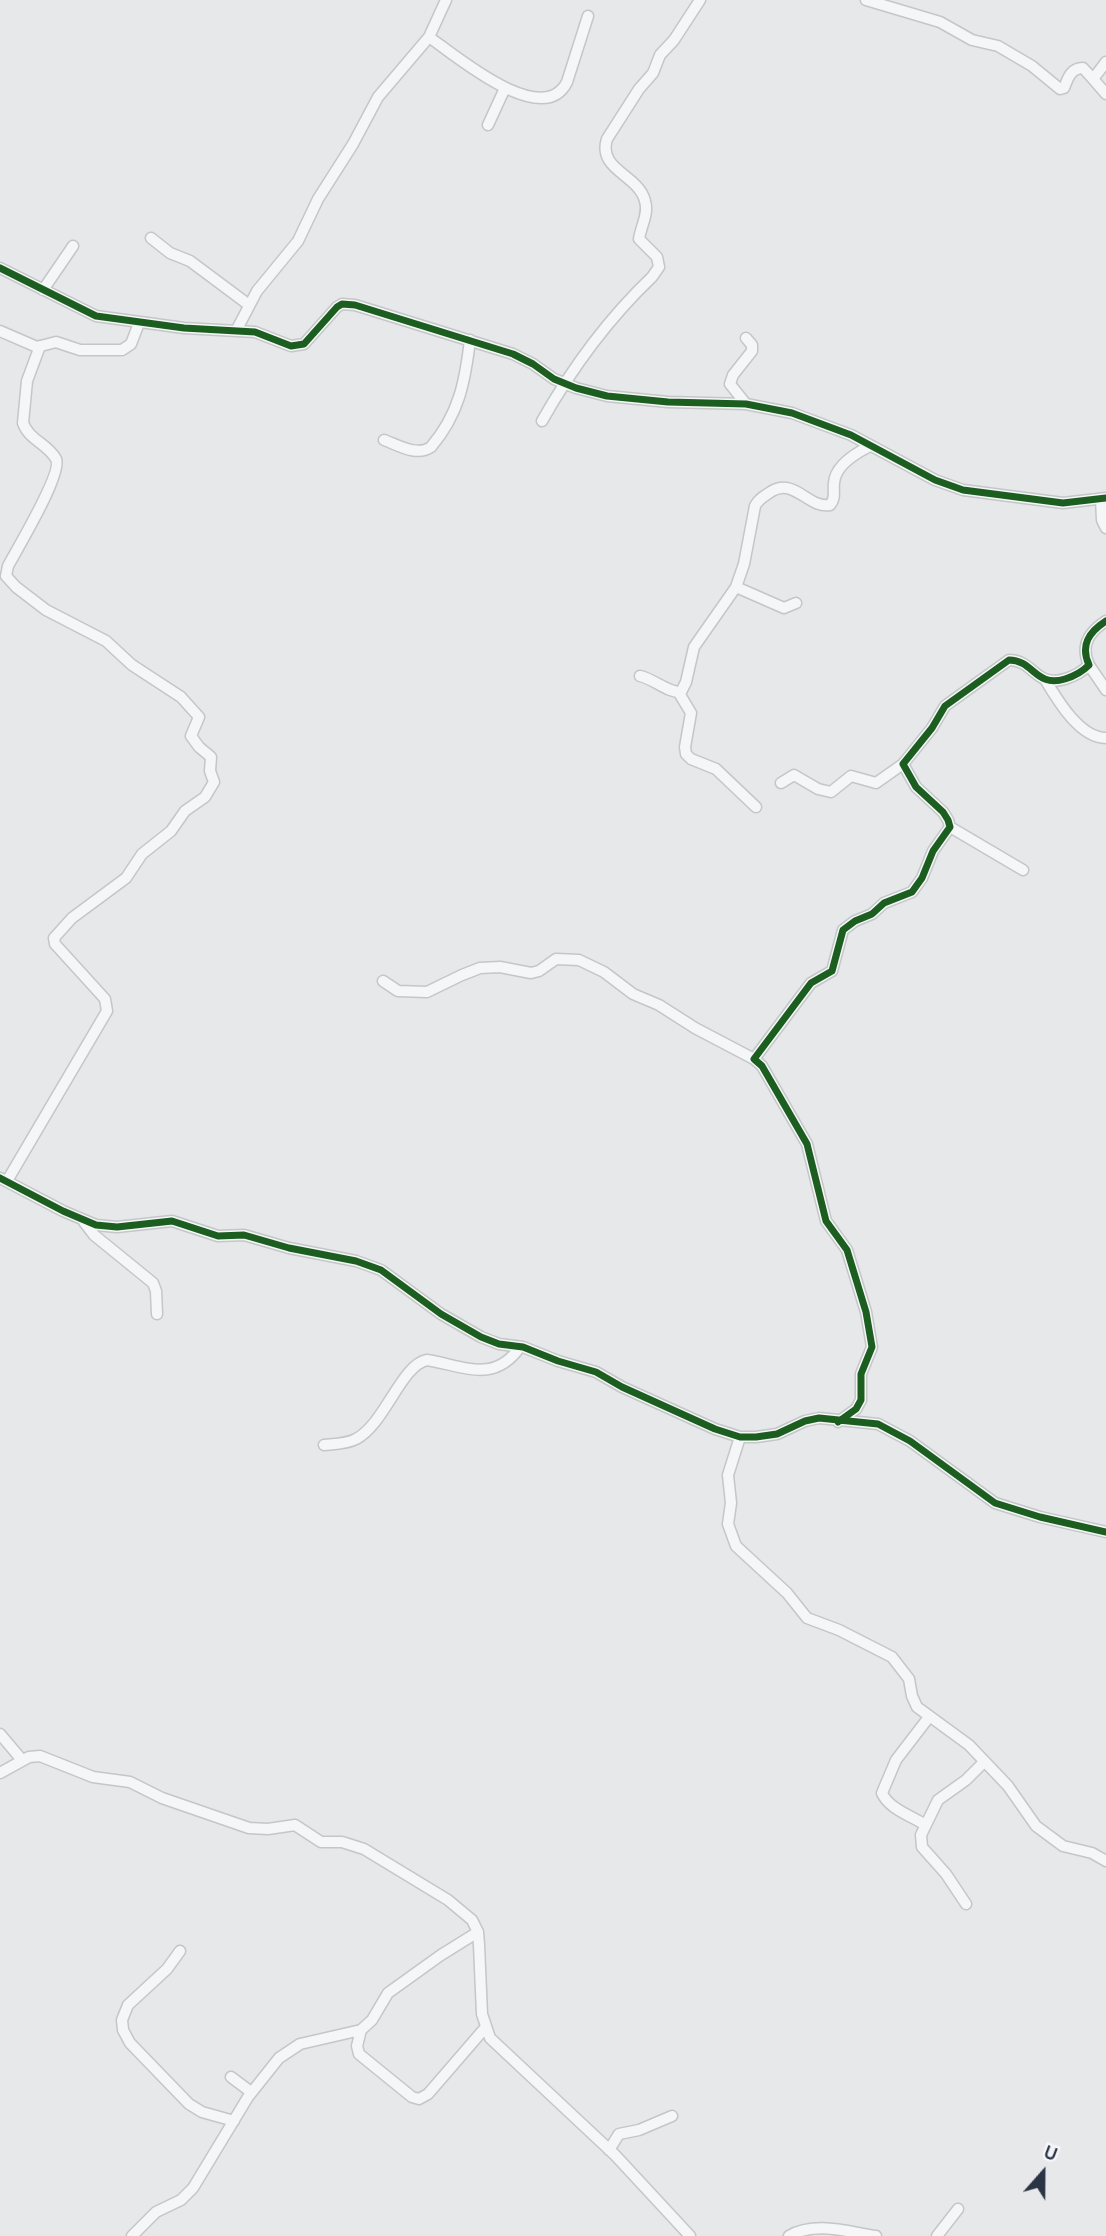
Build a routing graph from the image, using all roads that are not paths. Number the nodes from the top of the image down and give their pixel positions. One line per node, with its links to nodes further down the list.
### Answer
1 (446, 0): 5 (street)
2 (700, 0): 22 (street)
3 (866, 0): 7 (street)
4 (588, 16): 8 (street)
5 (429, 37): 8 (street); 15 (street)
6 (1106, 62): 7 (street)
7 (1093, 79): 9 (street)
8 (505, 88): 10 (street)
9 (1106, 94)
10 (488, 125)
11 (151, 238): 15 (street)
12 (74, 246): 14 (street)
13 (0, 268): 14 (street)
14 (43, 290): 16 (street)
15 (249, 305): 18 (street)
16 (139, 323): 18 (street); 21 (street)
17 (0, 331): 21 (street)
18 (236, 331): 20 (street)
19 (746, 338): 23 (street)
20 (470, 340): 22 (street); 25 (street)
21 (40, 346): 45 (street)
22 (564, 383): 23 (street); 24 (street)
23 (746, 404): 26 (street)
24 (542, 421)
25 (384, 440)
26 (870, 446): 27 (street); 29 (street)
27 (1103, 500): 28 (street)
28 (1104, 524)
29 (736, 587): 30 (street); 36 (street)
30 (796, 603)
31 (1106, 621): 32 (street)
32 (1089, 665): 34 (street); 35 (street)
33 (640, 676): 36 (street)
34 (1045, 681): 37 (street); 38 (street)
35 (1106, 690)
36 (679, 694): 40 (street)
37 (1106, 738)
38 (903, 764): 39 (street); 41 (street)
39 (781, 783)
40 (756, 807)
41 (950, 827): 42 (street); 44 (street)
42 (1023, 870)
43 (383, 981): 44 (street)
44 (754, 1059): 49 (street)
45 (3, 1180): 46 (street)
46 (84, 1222): 47 (street); 48 (street)
47 (156, 1314)
48 (520, 1346): 50 (street); 51 (street)
49 (838, 1422): 50 (street); 52 (street)
50 (740, 1437): 53 (street)
51 (324, 1446)
52 (1106, 1532)
53 (929, 1717): 56 (street); 58 (street)
54 (0, 1734): 55 (street)
55 (22, 1760): 57 (street); 61 (street)
56 (983, 1763): 58 (street); 59 (street)
57 (0, 1773)
58 (924, 1824): 60 (street)
59 (1106, 1861)
60 (966, 1904)
61 (478, 1932): 63 (street); 64 (street)
62 (180, 1951): 68 (street)
63 (485, 2028): 64 (street); 69 (street)
64 (361, 2030): 66 (street)
65 (231, 2077): 66 (street)
66 (251, 2092): 68 (street)
67 (672, 2116): 69 (street)
68 (234, 2120): 71 (street)
69 (609, 2150): 72 (street)
70 (958, 2209): 75 (street)
71 (132, 2236)
72 (690, 2236)
73 (789, 2236): 74 (street)
74 (876, 2236)
75 (937, 2236)

